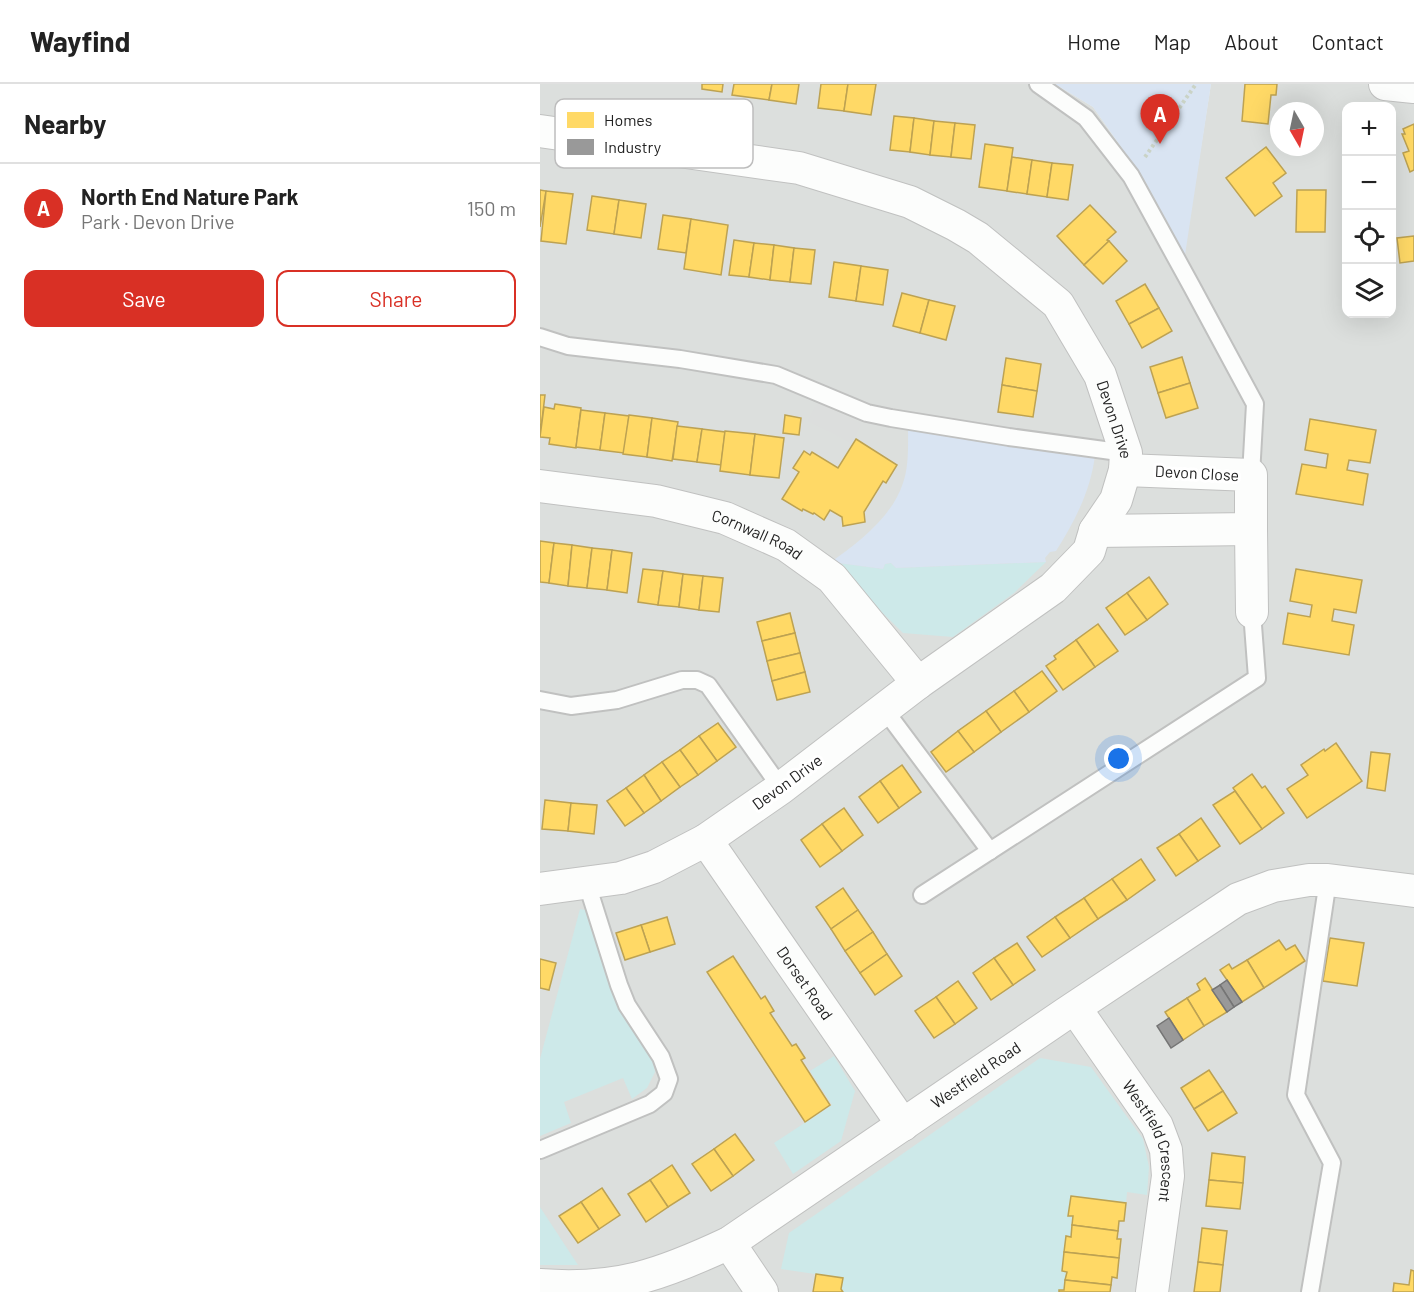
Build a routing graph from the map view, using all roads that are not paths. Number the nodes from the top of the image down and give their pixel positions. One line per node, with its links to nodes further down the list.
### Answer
1 (1038, 84): 9 (lane)
2 (1385, 84): 3 (street)
3 (1414, 87)
4 (540, 131): 5 (street, Devon Drive)
5 (555, 133)
6 (753, 161): 8 (street, Devon Drive)
7 (540, 337): 8 (lane)
8 (1125, 461): 9 (street, Devon Close); 12 (street, Devon Drive)
9 (1251, 475): 11 (street, Devon Close)
10 (540, 486): 14 (street, Cornwall Road)
11 (1251, 529): 12 (street); 13 (street, Devon Close)
12 (1095, 531): 14 (street, Devon Drive)
13 (1252, 612): 19 (lane)
14 (918, 683): 16 (street, Devon Drive)
15 (540, 700): 17 (lane)
16 (884, 709): 17 (street, Devon Drive); 19 (lane)
17 (781, 788): 18 (street, Devon Drive)
18 (706, 840): 21 (street, Devon Drive); 26 (street, Dorset Road)
19 (990, 851): 24 (lane)
20 (1328, 880): 23 (street, Westfield Road); 25 (street, Westfield Road); 32 (lane)
21 (587, 884): 22 (street, Devon Drive); 27 (lane)
22 (540, 889)
23 (1414, 891)
24 (922, 895)
25 (1075, 1008): 26 (street, Westfield Road); 31 (street, Westfield Crescent)
26 (903, 1125): 28 (street, Westfield Road)
27 (540, 1150)
28 (729, 1243): 29 (street, Westfield Road); 30 (street)
29 (540, 1286)
30 (762, 1292)
31 (1152, 1292)
32 (1311, 1292)

